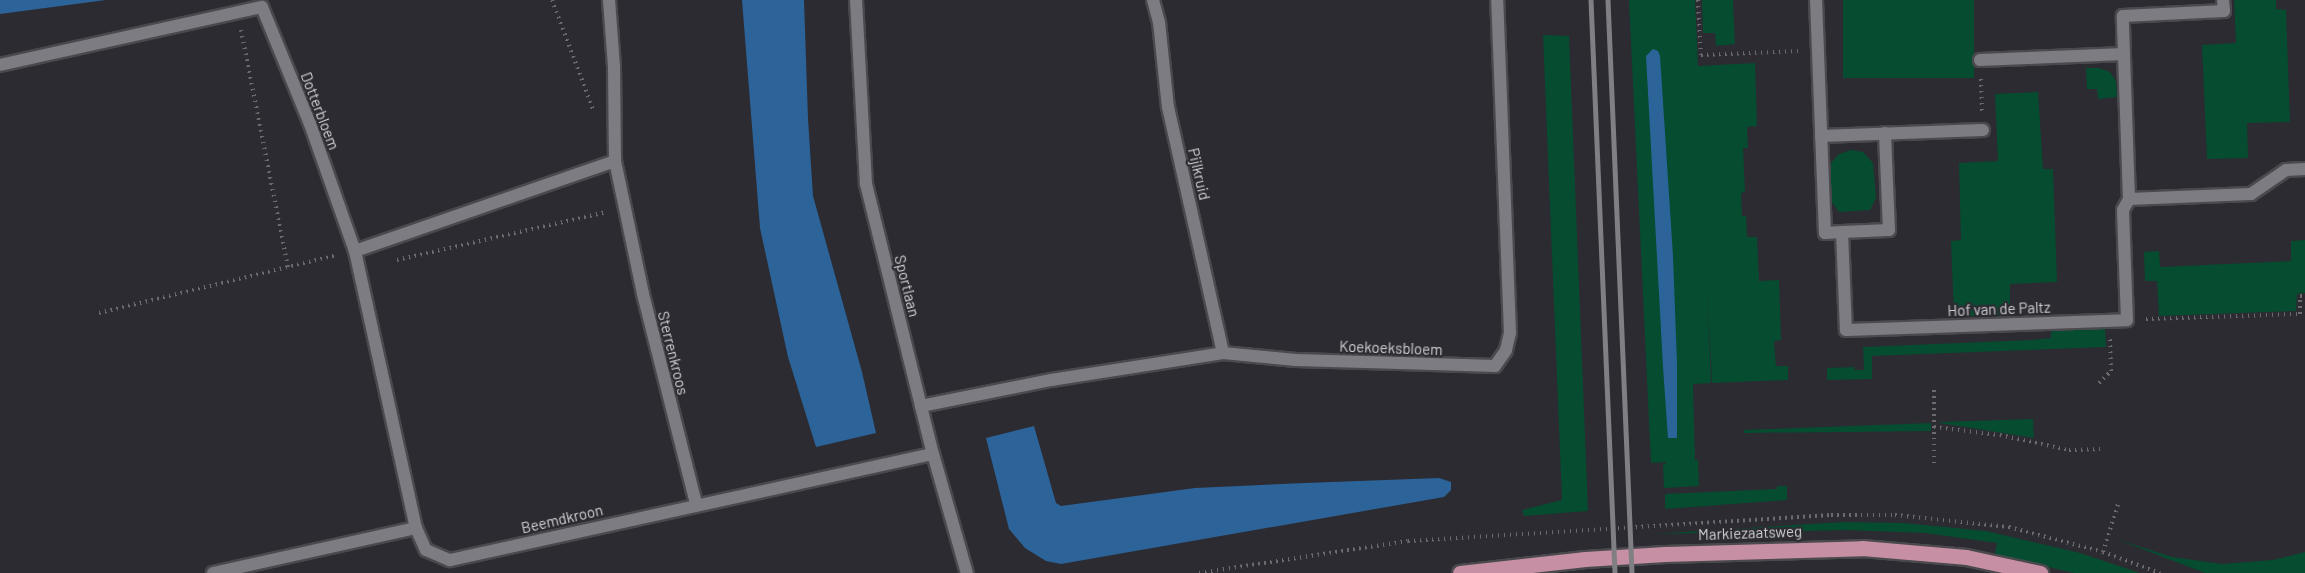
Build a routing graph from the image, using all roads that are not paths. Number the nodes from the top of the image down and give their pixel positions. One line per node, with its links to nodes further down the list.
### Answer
1 (609, 0): 14 (street, Sterrenkroos)
2 (856, 0): 20 (street, Sportlaan)
3 (1154, 0): 19 (street, Pijlkruid)
4 (1497, 0): 19 (street, Koekoeksbloem)
5 (1816, 0): 13 (street)
6 (2223, 0): 8 (street)
7 (265, 4): 10 (street, Dotterbloem); 18 (street, Dotterbloem)
8 (2124, 54): 9 (street); 16 (street)
9 (1980, 60)
10 (0, 65)
11 (1983, 130): 12 (street)
12 (1885, 133): 13 (street); 17 (street)
13 (1821, 136): 17 (street)
14 (615, 161): 18 (street); 22 (street, Sterrenkroos)
15 (2305, 169): 16 (street)
16 (2129, 199): 17 (street, Hof van de Paltz)
17 (1842, 232)
18 (355, 251): 23 (street, Dotterbloem)
19 (1223, 353): 20 (street, Koekoeksbloem)
20 (921, 406): 21 (street, Sportlaan)
21 (933, 454): 22 (street, Beemdkroon); 25 (street, Sportlaan)
22 (696, 504): 23 (street, Beemdkroon)
23 (416, 528): 24 (street)
24 (213, 573)
25 (967, 573)
26 (1460, 573): 27 (main road, Markiezaatsweg)
27 (2040, 573)

